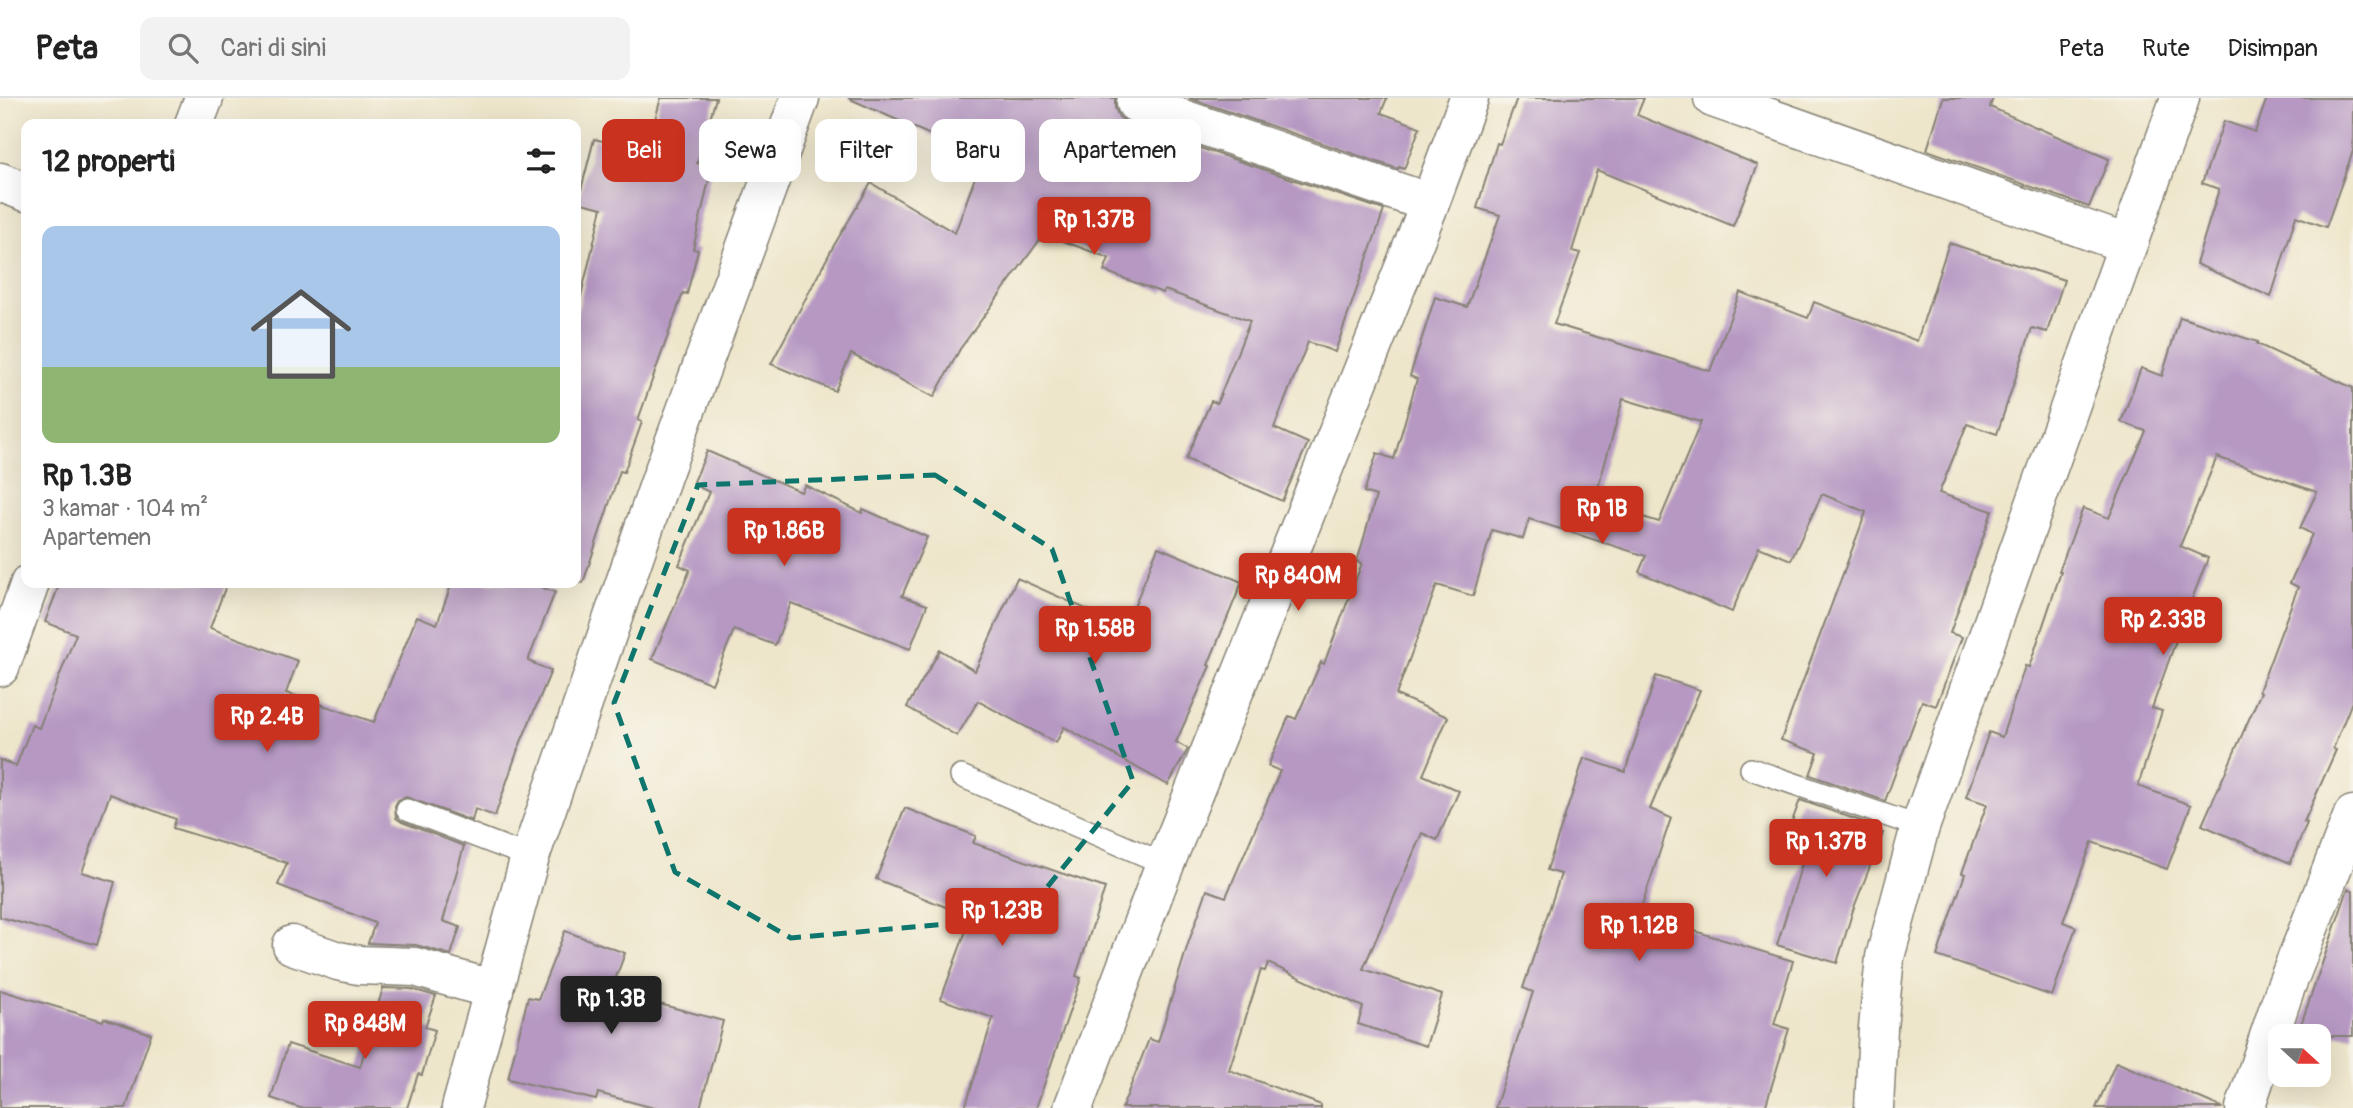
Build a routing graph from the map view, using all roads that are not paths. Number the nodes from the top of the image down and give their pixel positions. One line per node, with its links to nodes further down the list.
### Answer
1 (204, 98): 7 (street)
2 (800, 98): 19 (street)
3 (1469, 98): 10 (street)
4 (1713, 98): 11 (street)
5 (2180, 98): 11 (street)
6 (1136, 103): 10 (street)
7 (196, 119)
8 (0, 182): 9 (street)
9 (21, 190)
10 (1430, 203): 20 (street)
11 (2127, 244): 18 (street)
12 (28, 588): 13 (street)
13 (0, 667)
14 (1751, 769): 18 (lane)
15 (961, 776): 20 (lane)
16 (407, 810): 19 (lane)
17 (2353, 815): 26 (street)
18 (1920, 827): 25 (street)
19 (530, 857): 22 (street)
20 (1165, 864): 24 (street)
21 (292, 945): 22 (street)
22 (494, 990): 23 (street)
23 (461, 1108)
24 (1073, 1108)
25 (1874, 1108)
26 (2245, 1108)

